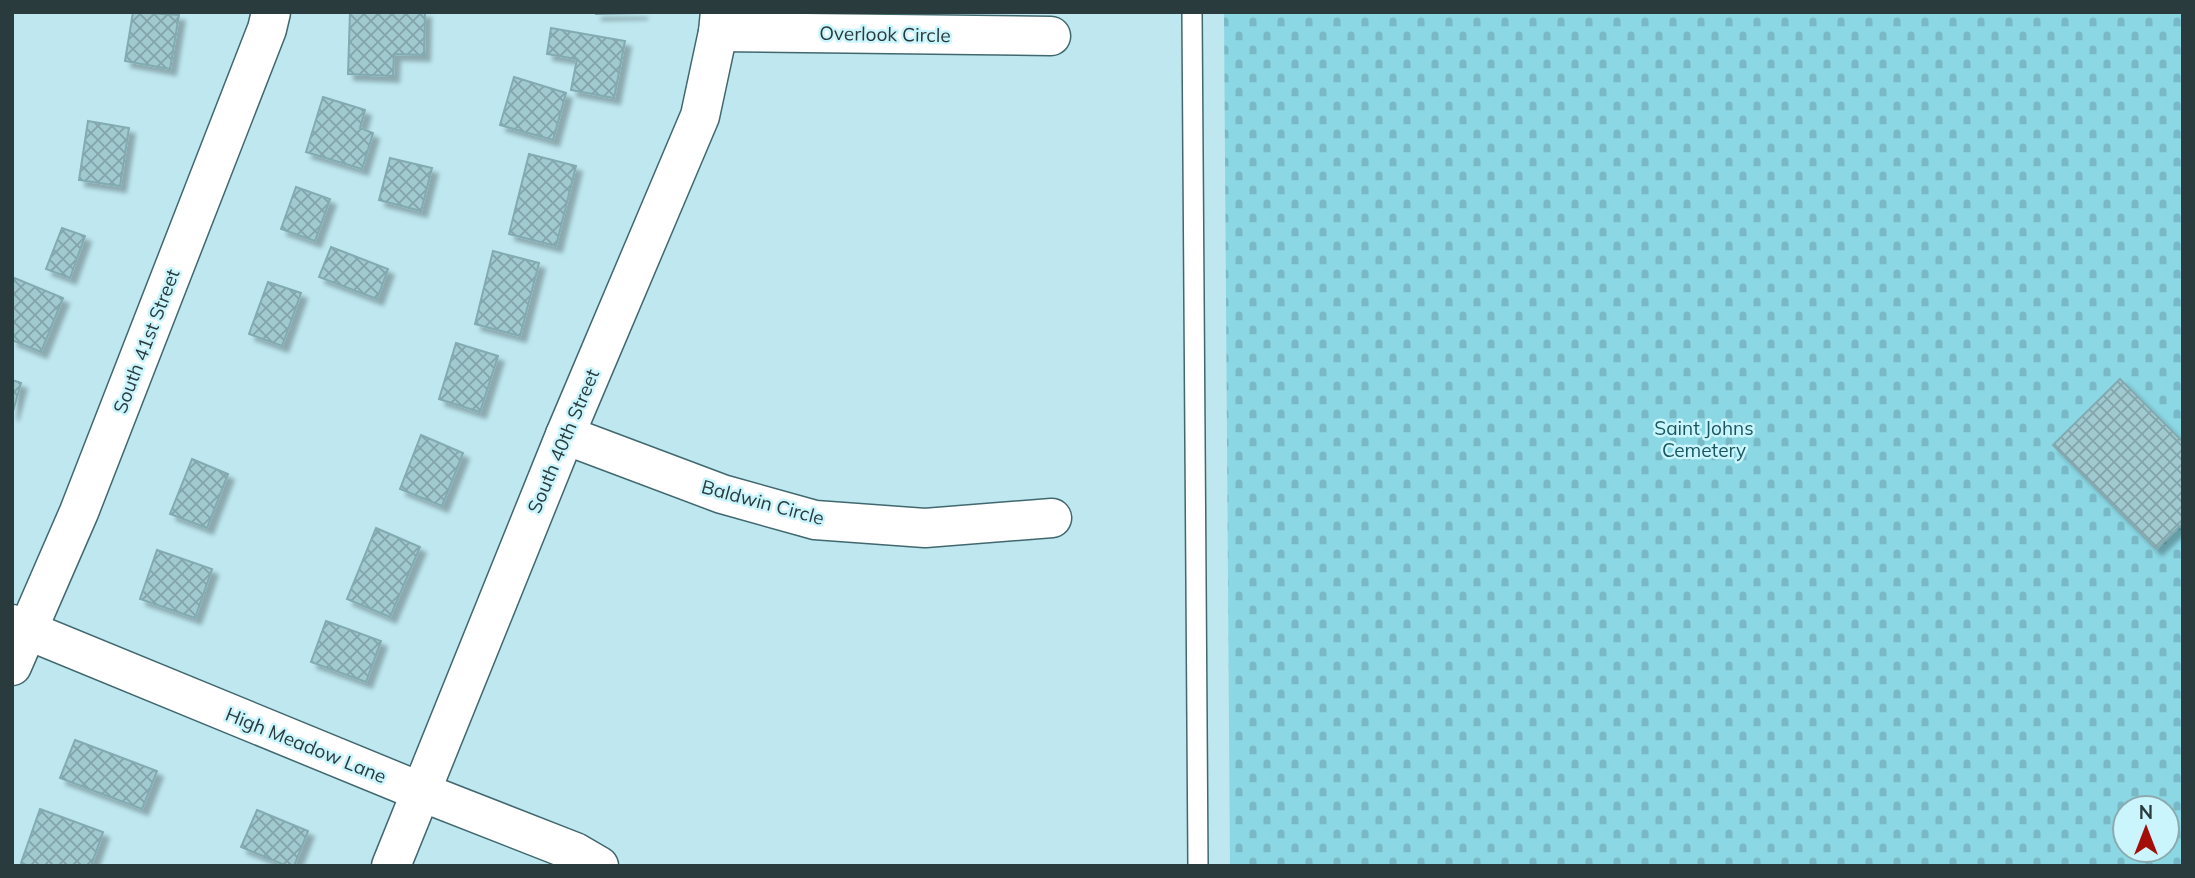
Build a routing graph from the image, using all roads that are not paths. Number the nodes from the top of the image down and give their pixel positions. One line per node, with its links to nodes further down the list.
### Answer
1 (271, 12): 7 (street, South 41st Street)
2 (1192, 12): 12 (lane)
3 (719, 22): 4 (street, Overlook Circle); 5 (street, South 40th Street)
4 (1051, 36)
5 (565, 435): 6 (street, Baldwin Circle); 9 (street, South 40th Street)
6 (1052, 519)
7 (20, 627): 8 (street, South 41st Street); 9 (street, High Meadow Lane)
8 (12, 666)
9 (419, 792): 10 (street, South 40th Street); 11 (street, High Meadow Lane)
10 (391, 866)
11 (599, 866)
12 (1198, 866)

